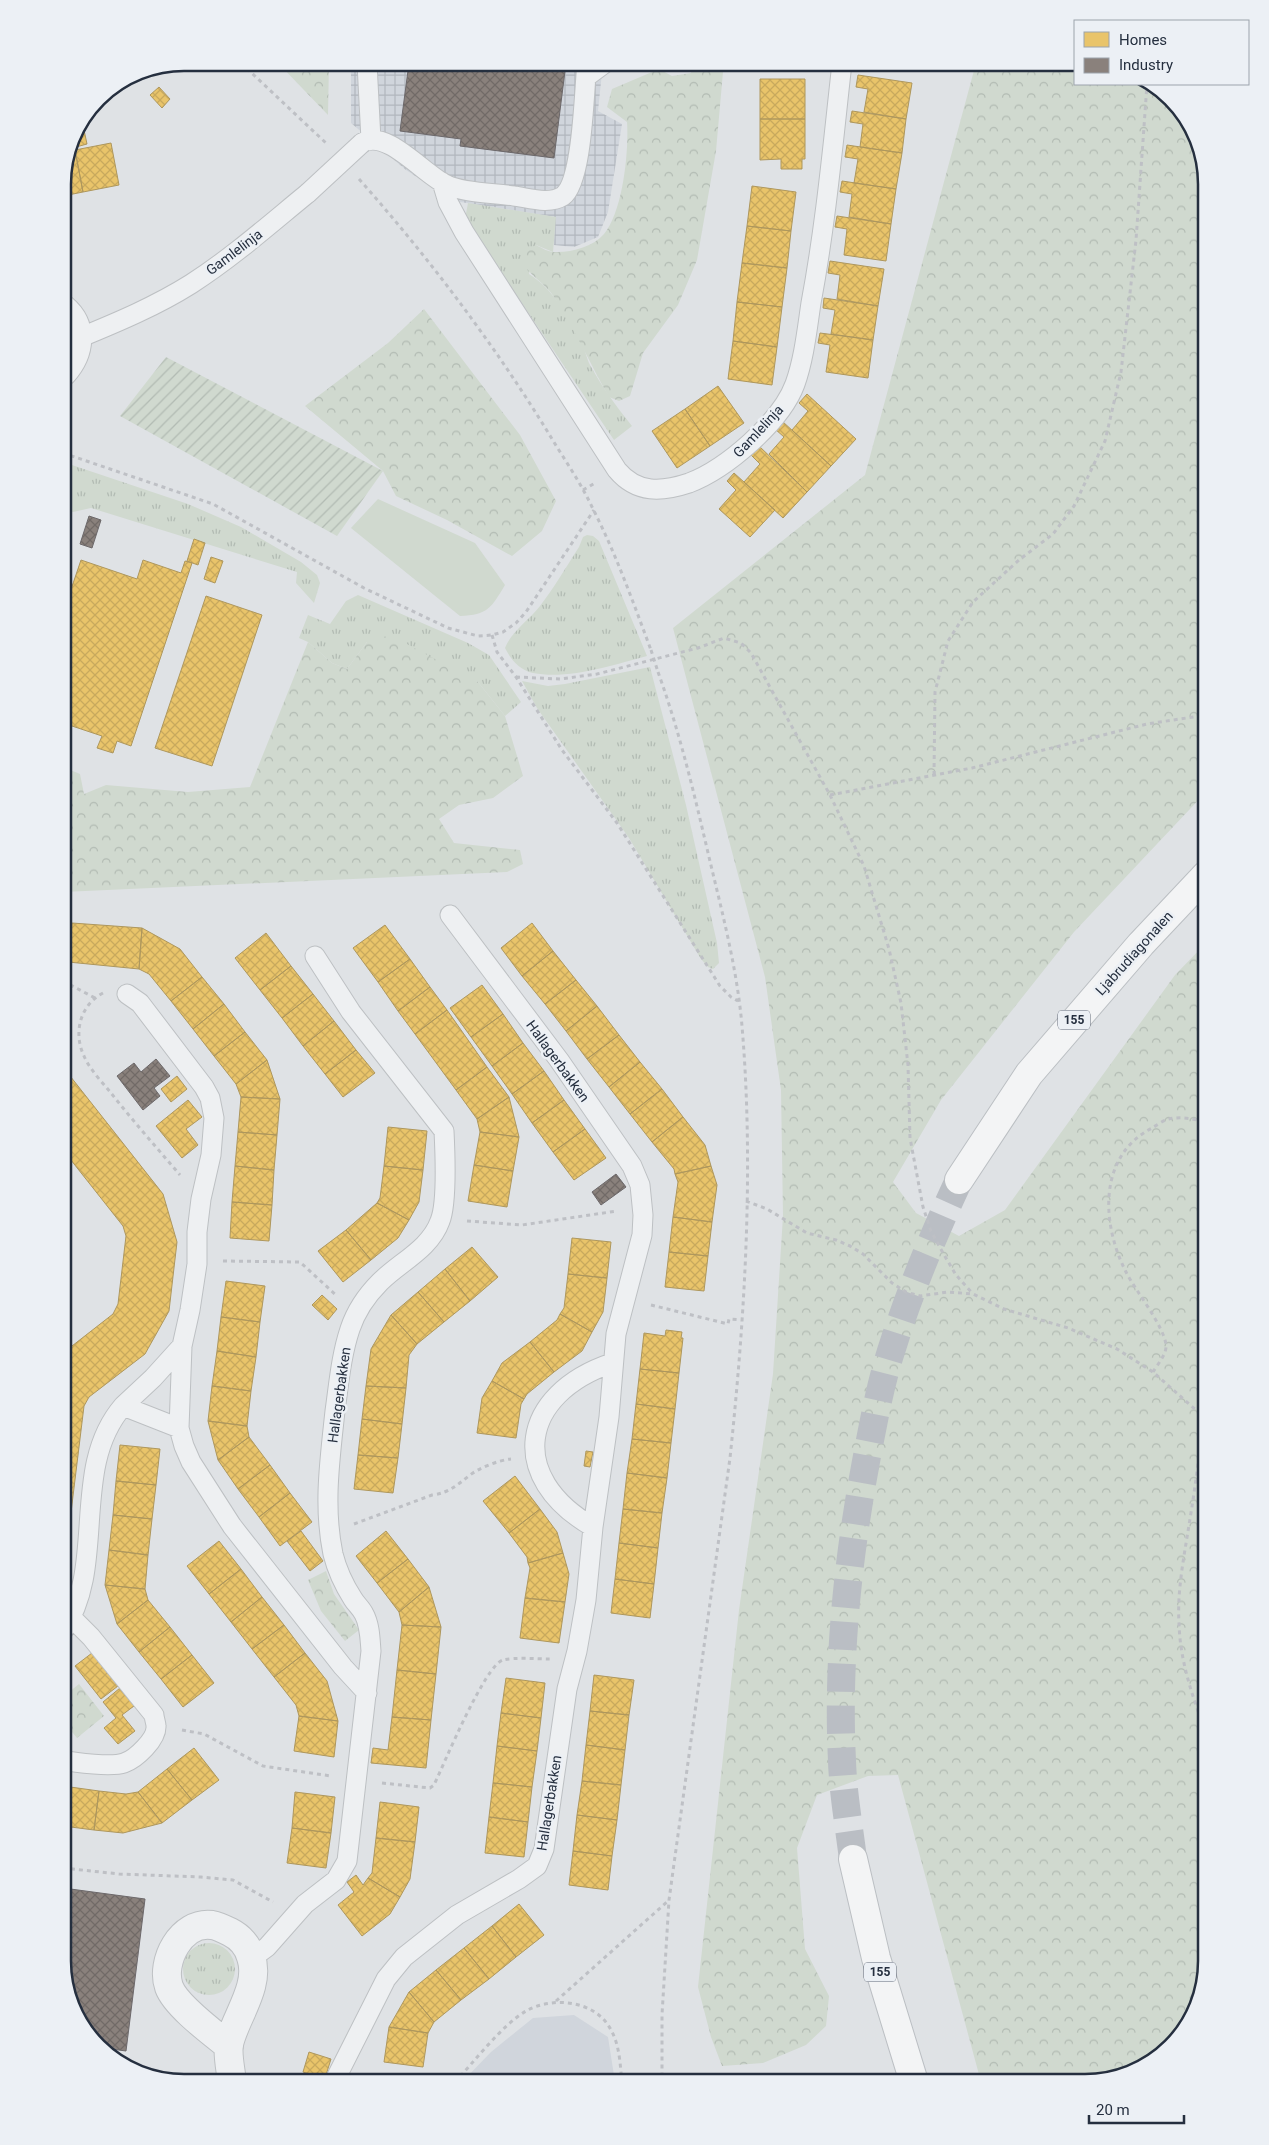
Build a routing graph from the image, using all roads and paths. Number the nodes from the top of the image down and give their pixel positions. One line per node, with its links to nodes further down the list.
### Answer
1 (250, 71): 7 (path)
2 (367, 71): 6 (lane)
3 (586, 71): 9 (lane)
4 (841, 71): 9 (lane, Gamlelinja)
5 (1147, 89): 18 (path)
6 (366, 141): 9 (lane); 11 (lane, Gamlelinja, bridge)
7 (332, 149)
8 (354, 173): 14 (path)
9 (442, 182)
10 (71, 319): 11 (street)
11 (79, 338): 12 (street)
12 (71, 360)
13 (71, 456): 15 (path)
14 (594, 510): 15 (path); 26 (path, bridge)
15 (492, 635): 16 (path)
16 (516, 677): 19 (path); 26 (path)
17 (1198, 716): 18 (path)
18 (934, 775): 19 (path)
19 (830, 795): 35 (path)
20 (1198, 883): 28 (main road, Ljabrudiagonalen / 155)
21 (450, 916): 39 (lane, Hallagerbakken)
22 (315, 956): 51 (lane, Hallagerbakken)
23 (71, 984): 25 (path)
24 (127, 994): 25 (path); 29 (lane)
25 (95, 998): 29 (path)
26 (738, 1001): 30 (path)
27 (1198, 1119): 40 (path)
28 (959, 1180)
29 (201, 1199): 38 (lane)
30 (746, 1201): 35 (path); 37 (path)
31 (593, 1215): 32 (path)
32 (463, 1220)
33 (235, 1260): 34 (path)
34 (327, 1287)
35 (973, 1294): 40 (path)
36 (643, 1303): 37 (path)
37 (742, 1320): 59 (path)
38 (182, 1346): 41 (lane); 43 (lane)
39 (612, 1364): 44 (lane); 47 (lane, Hallagerbakken)
40 (1153, 1372): 42 (path)
41 (123, 1406): 43 (lane); 48 (lane)
42 (1198, 1411)
43 (179, 1428): 51 (lane)
44 (536, 1457): 46 (path); 47 (lane)
45 (1198, 1459): 52 (path)
46 (348, 1527)
47 (593, 1527): 50 (lane, Hallagerbakken)
48 (71, 1615)
49 (71, 1627): 53 (lane)
50 (574, 1662): 56 (path); 65 (lane, Hallagerbakken)
51 (367, 1693): 55 (lane, Hallagerbakken)
52 (1198, 1712)
53 (156, 1727): 54 (lane); 55 (path)
54 (71, 1762)
55 (357, 1780): 60 (lane, Hallagerbakken)
56 (385, 1784)
57 (853, 1859): 69 (main road, 155)
58 (71, 1869): 60 (path)
59 (669, 1900): 62 (path); 68 (path)
60 (294, 1915): 61 (lane, Hallagerbakken)
61 (252, 1958): 63 (street); 63 (street)
62 (556, 2001): 66 (path); 67 (path)
63 (229, 2046): 64 (street)
64 (231, 2074)
65 (338, 2074)
66 (463, 2074)
67 (621, 2074)
68 (661, 2074)
69 (912, 2074)

